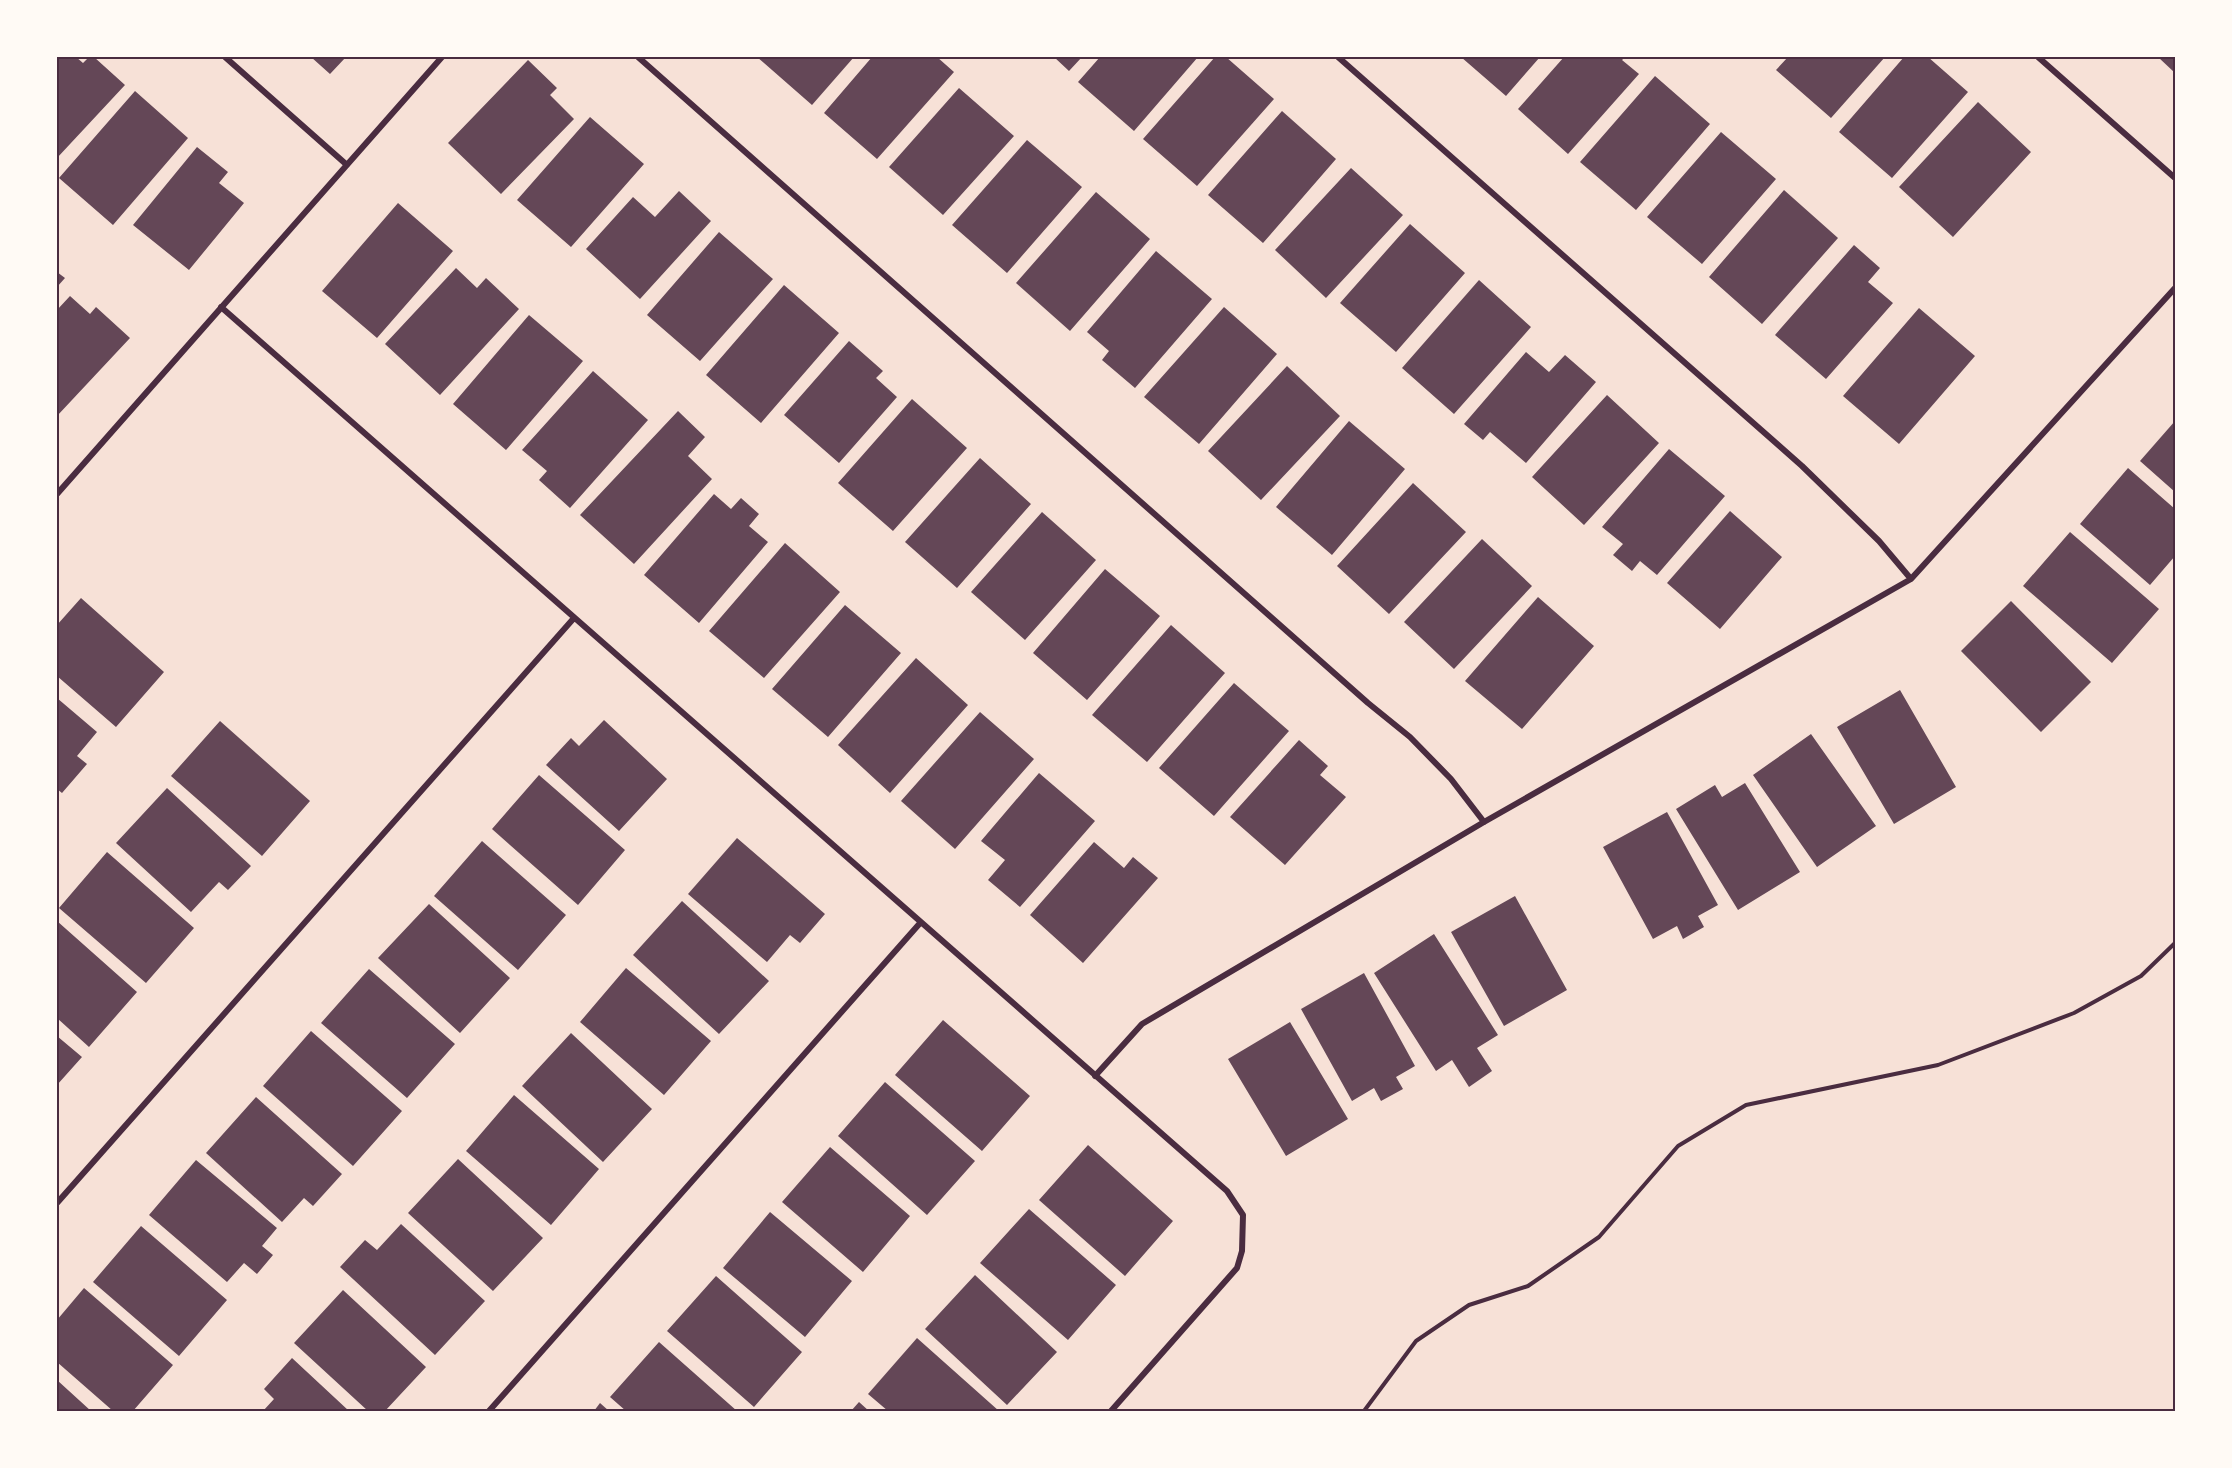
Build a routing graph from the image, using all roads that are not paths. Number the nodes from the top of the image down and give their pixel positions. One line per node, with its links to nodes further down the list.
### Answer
1 (225, 57): 6 (street)
2 (442, 57): 6 (street)
3 (638, 57): 13 (street)
4 (1338, 57): 11 (street)
5 (2038, 57): 7 (street)
6 (347, 165): 9 (street)
7 (2175, 178)
8 (2175, 288): 11 (street)
9 (221, 307): 10 (street); 12 (street)
10 (57, 494)
11 (1911, 579): 13 (street)
12 (574, 618): 14 (street); 16 (street)
13 (1484, 822): 15 (street)
14 (921, 922): 15 (street); 17 (street)
15 (1095, 1076): 18 (street)
16 (57, 1203)
17 (489, 1411)
18 (1111, 1411)

